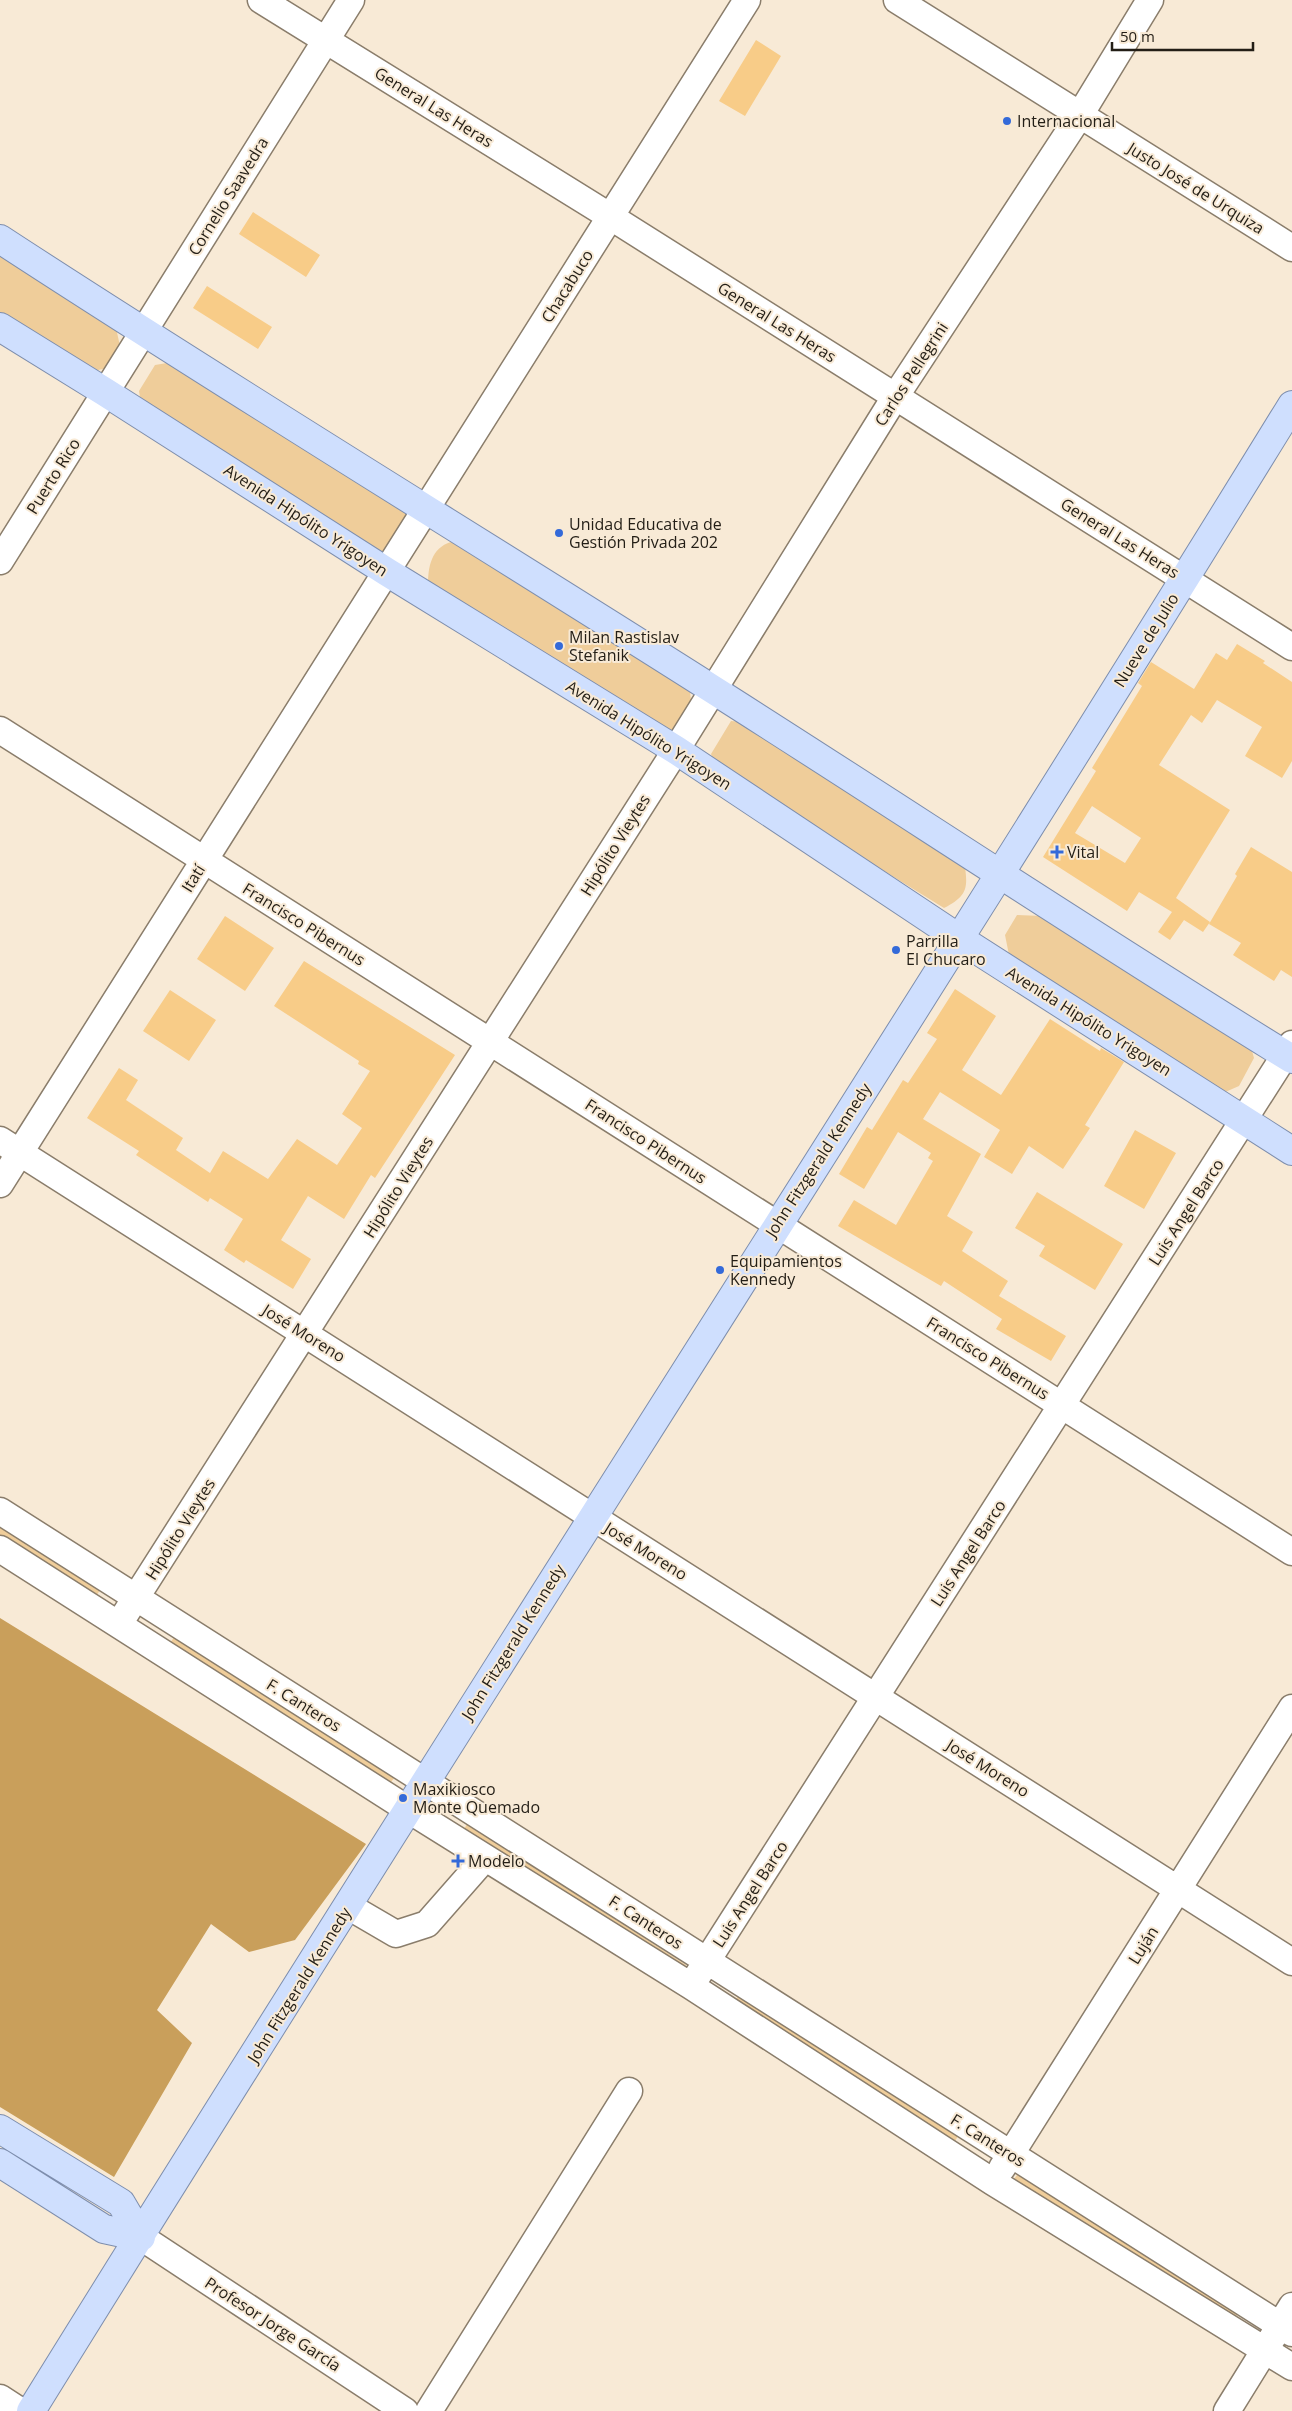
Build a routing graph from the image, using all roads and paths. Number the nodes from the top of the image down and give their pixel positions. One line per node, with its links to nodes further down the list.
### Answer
1 (261, 0): 6 (street, General Las Heras)
2 (351, 0): 6 (street, Cornelio Saavedra)
3 (747, 0): 8 (street, Chacabuco)
4 (897, 0): 7 (street, Justo José de Urquiza)
5 (1150, 0): 7 (street, Carlos Pellegrini)
6 (326, 39): 8 (street, General Las Heras); 12 (street, Cornelio Saavedra)
7 (1080, 115): 10 (street, Justo José de Urquiza); 14 (street, Carlos Pellegrini)
8 (611, 217): 14 (street, General Las Heras); 16 (street, Chacabuco)
9 (0, 239): 12 (main road)
10 (1292, 248)
11 (0, 327): 13 (main road, Avenida Hipólito Yrigoyen)
12 (142, 332): 13 (street, Cornelio Saavedra); 16 (main road)
13 (105, 392): 17 (street, Puerto Rico); 18 (main road, Avenida Hipólito Yrigoyen)
14 (895, 397): 19 (street, General Las Heras); 21 (street, Carlos Pellegrini)
15 (1292, 405): 19 (main road, Nueve de Julio)
16 (427, 509): 18 (street, Chacabuco); 21 (main road)
17 (0, 561)
18 (387, 572): 23 (main road, Avenida Hipólito Yrigoyen); 24 (street, Itatí)
19 (1185, 579): 20 (street, General Las Heras); 25 (main road, Nueve de Julio)
20 (1292, 647)
21 (713, 689): 23 (street, Carlos Pellegrini); 25 (main road)
22 (0, 730): 24 (street, Francisco Pibernus)
23 (676, 750): 26 (main road, Avenida Hipólito Yrigoyen); 27 (street, Hipólito Vieytes)
24 (205, 860): 27 (street, Francisco Pibernus); 30 (street, Itatí)
25 (999, 875): 26 (main road, John Fitzgerald Kennedy); 28 (main road)
26 (960, 939): 29 (main road, Avenida Hipólito Yrigoyen); 33 (main road, John Fitzgerald Kennedy)
27 (490, 1042): 33 (street, Francisco Pibernus); 34 (street, Hipólito Vieytes)
28 (1290, 1053): 29 (street, Luis Angel Barco)
29 (1244, 1120): 31 (main road, Avenida Hipólito Yrigoyen); 35 (street, Luis Angel Barco)
30 (10, 1146): 32 (street, Itatí); 34 (street, José Moreno)
31 (1292, 1151)
32 (0, 1184)
33 (777, 1224): 35 (street, Francisco Pibernus); 37 (main road, John Fitzgerald Kennedy)
34 (304, 1334): 37 (street, José Moreno); 40 (street, Hipólito Vieytes)
35 (1062, 1405): 39 (street, Francisco Pibernus); 42 (street, Luis Angel Barco)
36 (0, 1511): 40 (street, F. Canteros)
37 (592, 1517): 42 (street, José Moreno); 44 (main road, John Fitzgerald Kennedy)
38 (0, 1549): 41 (street, F. Canteros)
39 (1292, 1552)
40 (136, 1598): 41 (street, Hipólito Vieytes); 44 (street, F. Canteros)
41 (119, 1624): 45 (street, F. Canteros)
42 (876, 1697): 47 (street, José Moreno); 49 (street, Luis Angel Barco)
43 (1292, 1708): 47 (street, Luján)
44 (426, 1782): 45 (main road, John Fitzgerald Kennedy); 49 (street, F. Canteros)
45 (408, 1810): 46 (street, F. Canteros); 48 (main road, John Fitzgerald Kennedy)
46 (485, 1858): 48 (street); 51 (street, F. Canteros)
47 (1178, 1889): 50 (street, José Moreno); 54 (street, Luján)
48 (348, 1906): 57 (main road, John Fitzgerald Kennedy)
49 (707, 1961): 51 (street, Luis Angel Barco); 54 (street, F. Canteros)
50 (1292, 1962)
51 (691, 1986): 56 (street, F. Canteros)
52 (628, 2091): 65 (street)
53 (0, 2129): 57 (main road)
54 (1010, 2154): 56 (street, Luján); 58 (street, F. Canteros)
55 (0, 2163): 57 (main road)
56 (993, 2182): 59 (street, F. Canteros)
57 (141, 2237): 63 (main road, John Fitzgerald Kennedy); 64 (street, Profesor Jorge García)
58 (1288, 2322): 59 (street)
59 (1266, 2350): 60 (street, F. Canteros); 66 (street)
60 (1292, 2367)
61 (0, 2398): 62 (street)
62 (20, 2411)
63 (31, 2411)
64 (405, 2411)
65 (429, 2411)
66 (1227, 2411)

